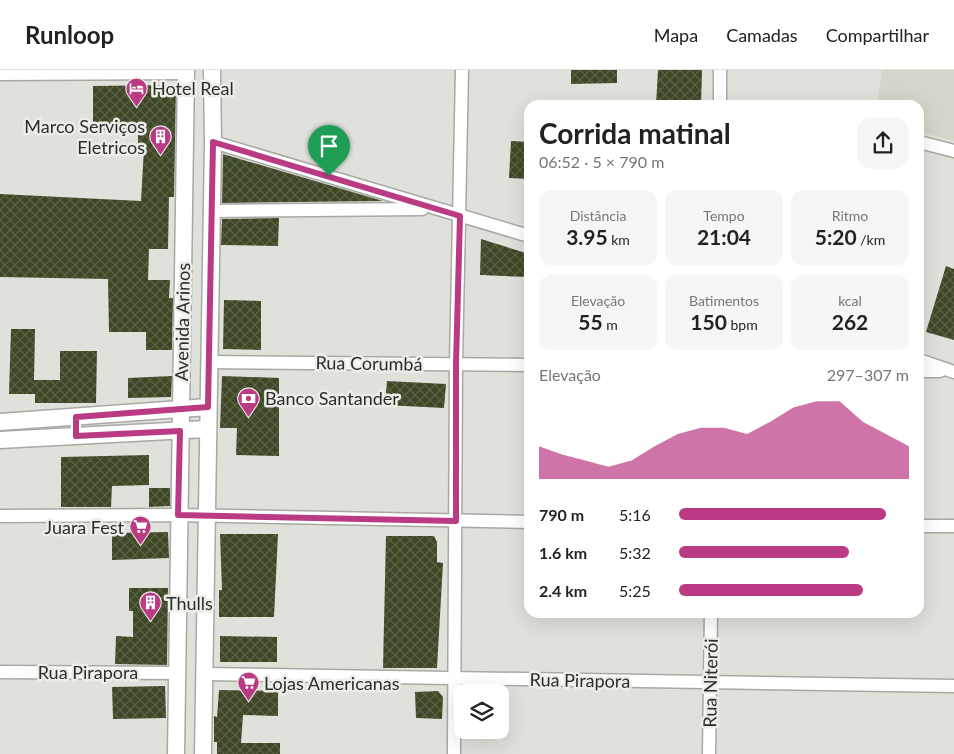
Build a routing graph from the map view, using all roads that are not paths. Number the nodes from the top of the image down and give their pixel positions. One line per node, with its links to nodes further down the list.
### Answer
1 (212, 70): 7 (main road, Avenida Arinos)
2 (462, 70): 12 (street)
3 (720, 70): 6 (street)
4 (186, 72): 5 (street); 21 (main road, Avenida Arinos)
5 (0, 74)
6 (720, 100)
7 (213, 142): 10 (street); 11 (main road, Avenida Arinos)
8 (924, 143): 9 (street)
9 (954, 151)
10 (435, 209): 11 (street); 12 (street)
11 (210, 212): 14 (main road, Avenida Arinos)
12 (460, 216): 13 (street); 16 (street)
13 (524, 235)
14 (209, 362): 16 (street, Rua Corumbá); 20 (main road, Avenida Arinos)
15 (924, 362): 19 (street)
16 (456, 364): 17 (street, Rua Corumbá); 31 (street)
17 (524, 365)
18 (924, 371): 19 (street)
19 (953, 372)
20 (208, 407): 21 (main road); 24 (main road, Avenida Arinos)
21 (180, 409): 22 (main road); 25 (main road, Avenida Arinos)
22 (76, 417): 23 (main road); 26 (main road)
23 (0, 422)
24 (207, 429): 25 (main road); 29 (main road, Avenida Arinos)
25 (180, 431): 26 (main road); 28 (main road, Avenida Arinos)
26 (76, 436): 27 (main road)
27 (0, 440)
28 (178, 515): 29 (street); 30 (street); 37 (main road, Avenida Arinos)
29 (207, 515): 31 (street); 38 (main road, Avenida Arinos)
30 (0, 516)
31 (456, 521): 32 (street); 39 (street)
32 (524, 522)
33 (924, 526): 34 (street)
34 (954, 526)
35 (711, 618): 40 (street, Rua Niterói)
36 (0, 672): 37 (street, Rua Pirapora)
37 (177, 673): 42 (main road, Avenida Arinos)
38 (205, 674): 39 (street, Rua Pirapora); 43 (main road, Avenida Arinos)
39 (454, 678): 40 (street, Rua Pirapora); 44 (street)
40 (710, 681): 41 (street, Rua Pirapora); 45 (street, Rua Niterói)
41 (954, 686)
42 (176, 754)
43 (203, 754)
44 (454, 754)
45 (708, 754)

